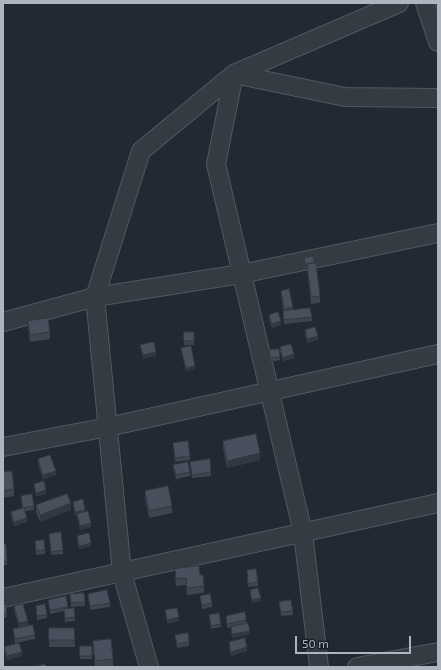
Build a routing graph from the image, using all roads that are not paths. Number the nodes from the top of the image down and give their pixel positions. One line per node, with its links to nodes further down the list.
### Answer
1 (398, 3): 4 (street)
2 (425, 3): 3 (street)
3 (438, 42)
4 (234, 74): 5 (street); 7 (street); 8 (street)
5 (438, 98)
6 (438, 233): 7 (street)
7 (241, 274): 8 (street); 11 (street)
8 (95, 297): 9 (street); 12 (street)
9 (3, 322)
10 (438, 354): 11 (street)
11 (269, 392): 12 (street); 15 (street)
12 (108, 427): 13 (street); 16 (street)
13 (3, 447)
14 (438, 503): 15 (street)
15 (303, 533): 16 (street); 20 (street)
16 (122, 573): 17 (street); 19 (street)
17 (3, 598)
18 (438, 652): 21 (street)
19 (149, 667)
20 (319, 667)
21 (357, 667)

